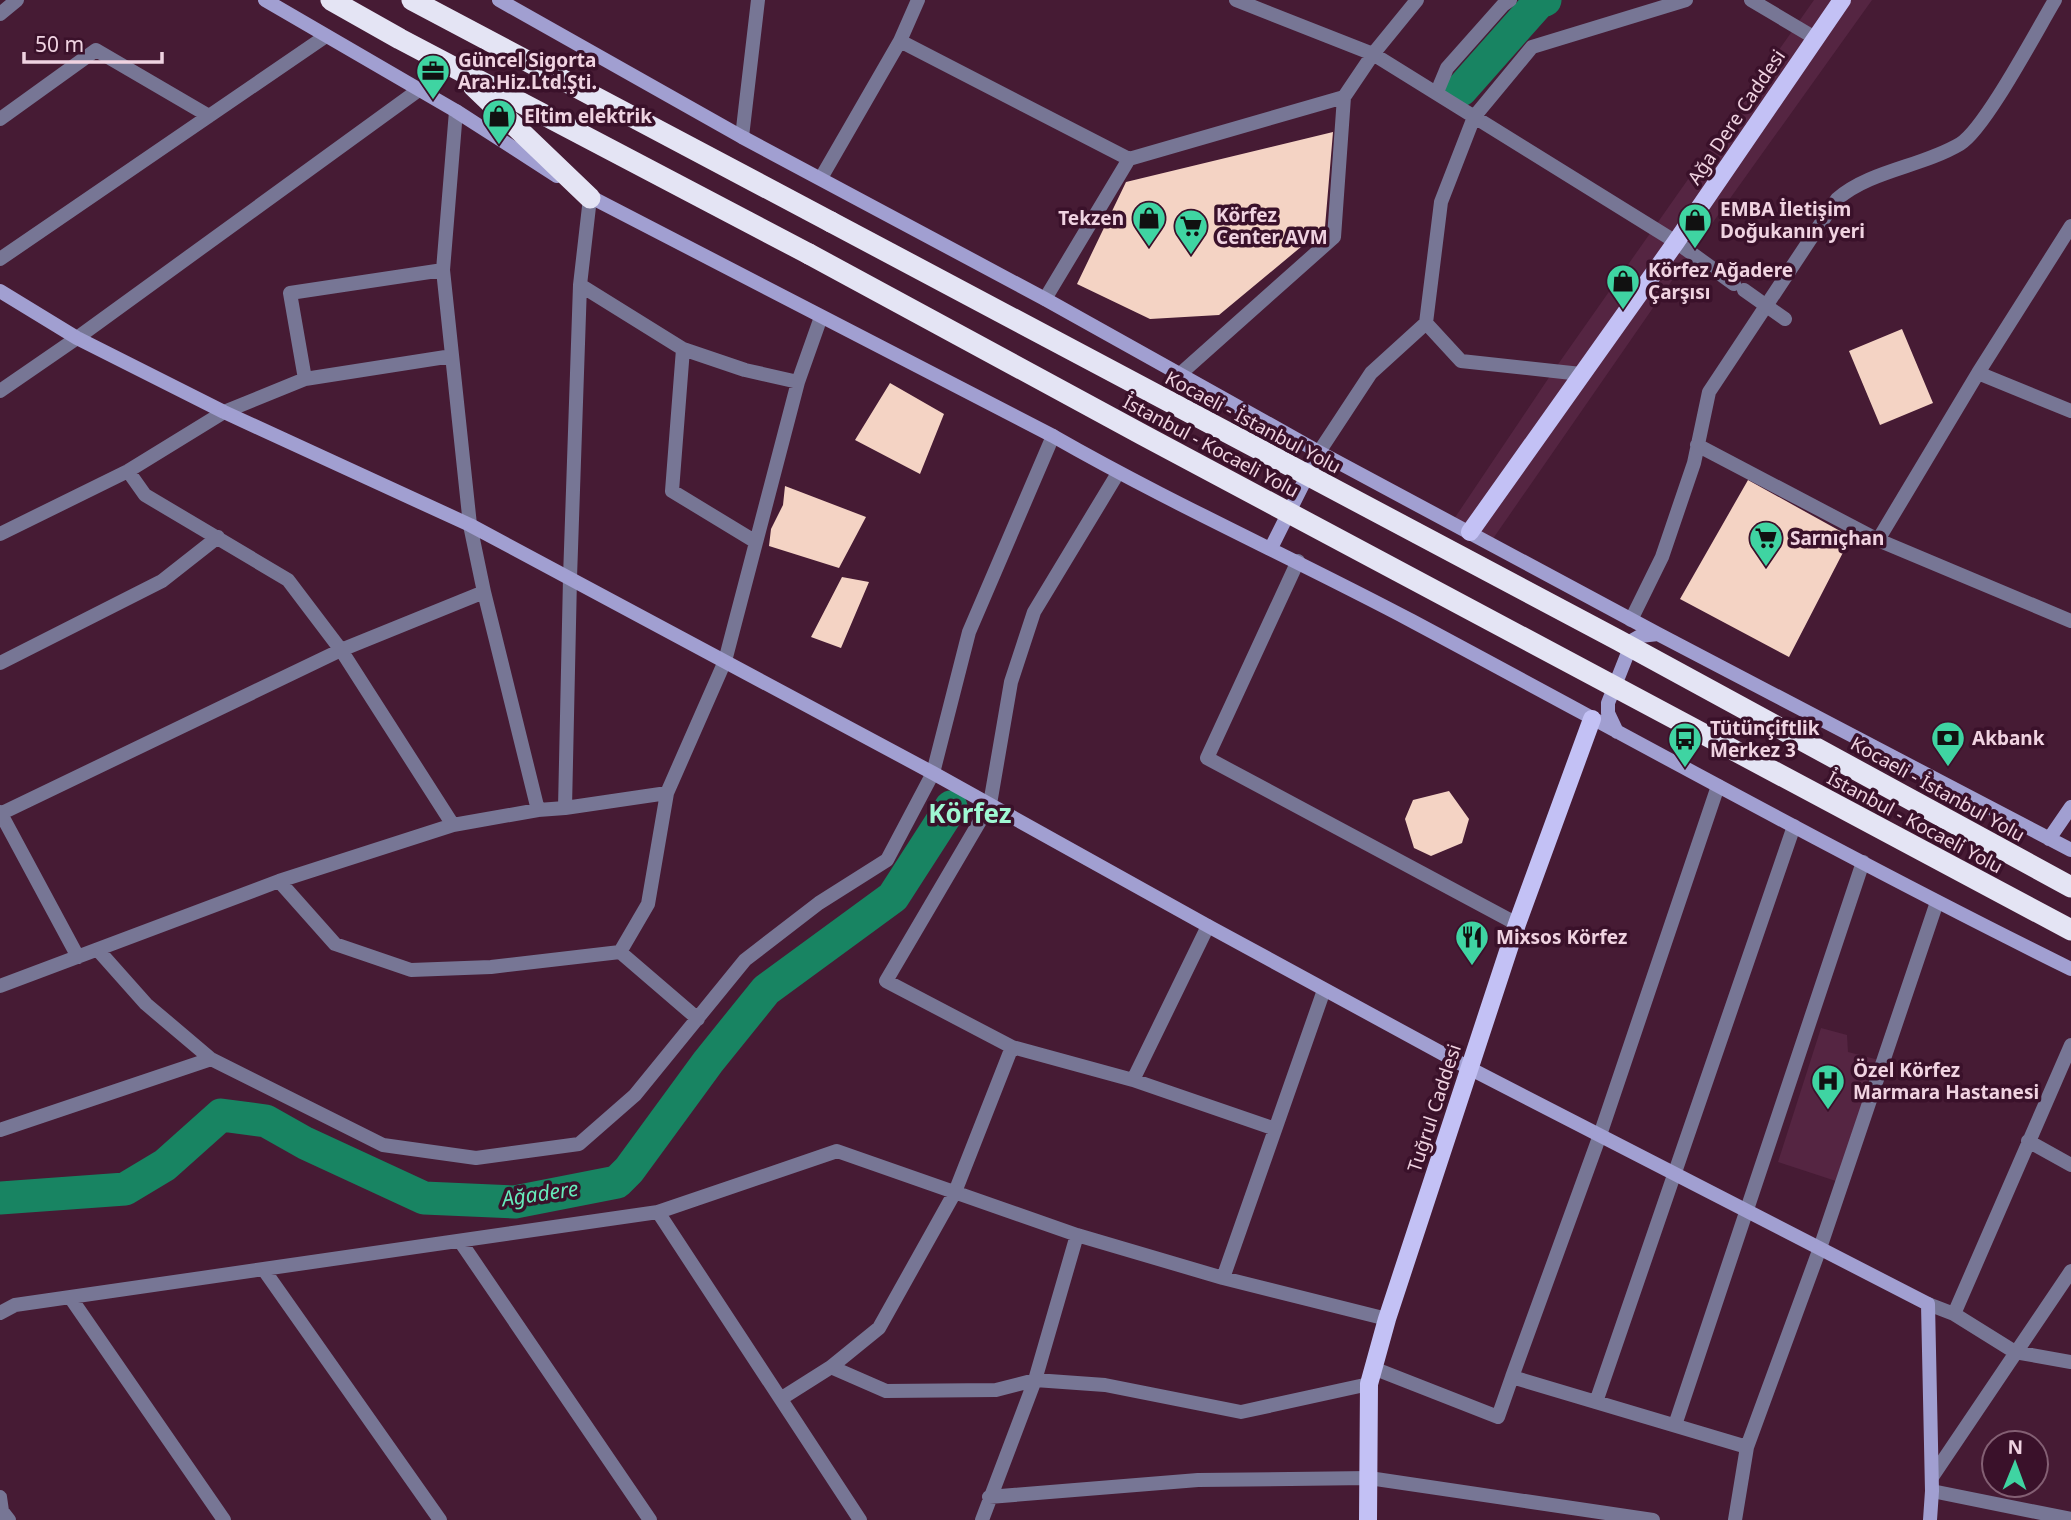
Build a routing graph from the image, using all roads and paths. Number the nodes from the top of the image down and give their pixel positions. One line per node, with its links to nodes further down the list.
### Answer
1 (265, 0): 15 (main road)
2 (331, 0): 19 (highway, İstanbul - Kocaeli Yolu)
3 (412, 0): 14 (highway, Kocaeli - İstanbul Yolu)
4 (499, 0): 27 (main road)
5 (758, 0): 27 (street)
6 (918, 0): 17 (street)
7 (1236, 0): 18 (street)
8 (1417, 0): 18 (street)
9 (1510, 0): 21 (street)
10 (1686, 0): 25 (street)
11 (1751, 0): 16 (street)
12 (1842, 0): 16 (main road, Ağa Dere Caddesi)
13 (2055, 0): 53 (street)
14 (426, 6): 89 (highway, Kocaeli - İstanbul Yolu, bridge)
15 (326, 36): 20 (main road); 24 (street)
16 (1815, 38): 32 (main road, Ağa Dere Caddesi)
17 (900, 41): 28 (street); 29 (street)
18 (1373, 54): 21 (street); 22 (street)
19 (454, 67): 30 (highway); 93 (highway, İstanbul - Kocaeli Yolu, bridge)
20 (420, 89): 23 (main road); 41 (street)
21 (1437, 92): 25 (street)
22 (1344, 97): 28 (street); 46 (street)
23 (456, 111): 30 (main road); 34 (street)
24 (209, 116): 26 (street); 33 (street)
25 (1474, 117): 32 (street); 40 (street)
26 (0, 119)
27 (742, 137): 29 (main road)
28 (1129, 159): 37 (street)
29 (821, 178): 37 (main road)
30 (590, 198): 35 (street); 38 (main road)
31 (2071, 226): 44 (street)
32 (1676, 242): 39 (street, bridge); 45 (main road, Ağa Dere Caddesi)
33 (0, 259)
34 (443, 270): 43 (street); 47 (street)
35 (580, 285): 42 (street); 65 (street)
36 (0, 291): 41 (main road)
37 (1045, 299): 46 (main road)
38 (821, 317): 48 (street); 52 (main road)
39 (1785, 319)
40 (1426, 323): 45 (street); 54 (street)
41 (77, 338): 49 (street); 51 (main road)
42 (683, 349): 48 (street); 62 (street)
43 (452, 356): 47 (street); 57 (street)
44 (1978, 373): 50 (street); 61 (street)
45 (1581, 374): 58 (main road, Ağa Dere Caddesi)
46 (1179, 375): 54 (main road)
47 (305, 379): 51 (street)
48 (798, 382): 62 (street)
49 (0, 391)
50 (2071, 411)
51 (224, 412): 55 (street); 57 (main road)
52 (1053, 436): 56 (main road); 75 (street)
53 (1697, 445): 61 (street); 67 (street)
54 (1319, 452): 58 (main road); 63 (main road)
55 (128, 471): 59 (street); 60 (street)
56 (1118, 473): 63 (main road); 78 (street)
57 (470, 525): 65 (main road); 66 (street)
58 (1470, 532): 67 (main road)
59 (0, 534)
60 (218, 537): 70 (street); 72 (street)
61 (1878, 540): 68 (street)
62 (756, 542): 71 (street)
63 (1271, 548): 64 (main road)
64 (1298, 561): 73 (main road); 91 (street)
65 (569, 578): 71 (main road); 80 (street)
66 (484, 592): 70 (street); 81 (street)
67 (1631, 620): 69 (main road); 73 (main road)
68 (2071, 621)
69 (1658, 634): 74 (main road); 85 (main road)
70 (341, 650): 82 (street); 83 (street)
71 (725, 661): 75 (main road); 77 (street)
72 (0, 663)
73 (1592, 719): 74 (main road); 91 (main road, Tuğrul Caddesi)
74 (1617, 732): 76 (main road)
75 (933, 773): 78 (main road); 100 (street)
76 (1718, 786): 84 (main road); 108 (street)
77 (667, 793): 80 (street); 95 (street)
78 (990, 804): 92 (main road); 102 (street)
79 (2071, 807): 85 (main road)
80 (565, 808): 81 (street)
81 (538, 810): 83 (street)
82 (0, 813): 96 (street)
83 (453, 825): 88 (street)
84 (1794, 826): 87 (main road); 111 (street)
85 (2049, 839): 86 (main road)
86 (2071, 850)
87 (1863, 862): 90 (main road); 113 (street)
88 (279, 881): 94 (street); 95 (street)
89 (2071, 887)
90 (1937, 902): 97 (main road); 117 (street)
91 (1517, 924): 104 (main road, Tuğrul Caddesi)
92 (1208, 926): 99 (main road); 105 (street)
93 (2071, 930)
94 (98, 950): 96 (street); 103 (street)
95 (620, 952): 100 (street)
96 (78, 957): 98 (street)
97 (2071, 969)
98 (0, 986)
99 (1324, 990): 104 (main road); 107 (street)
100 (698, 1018): 103 (street)
101 (2071, 1045): 109 (street)
102 (1012, 1047): 105 (street); 112 (street)
103 (211, 1059): 106 (street)
104 (1469, 1068): 108 (main road); 125 (main road, Tuğrul Caddesi)
105 (1133, 1080): 107 (street)
106 (0, 1129)
107 (1275, 1129): 120 (street)
108 (1600, 1135): 111 (main road); 130 (street)
109 (2028, 1141): 110 (street); 124 (street)
110 (2071, 1165)
111 (1674, 1173): 113 (main road); 133 (street)
112 (954, 1192): 114 (street); 115 (street); 128 (street)
113 (1746, 1210): 117 (main road); 134 (street)
114 (657, 1212): 116 (street); 132 (street)
115 (1077, 1235): 120 (street); 131 (street)
116 (460, 1241): 118 (street); 142 (street)
117 (1820, 1248): 122 (main road); 135 (street)
118 (264, 1270): 121 (street); 141 (street)
119 (2071, 1270): 126 (street)
120 (1223, 1278): 125 (street)
121 (70, 1297): 123 (street); 140 (street)
122 (1928, 1304): 124 (street); 137 (main road)
123 (0, 1313)
124 (1954, 1314): 126 (street)
125 (1387, 1319): 129 (main road, Tuğrul Caddesi)
126 (2015, 1352): 127 (street); 137 (street)
127 (2071, 1362)
128 (831, 1367): 131 (street); 132 (street)
129 (1371, 1376): 130 (street); 131 (street); 136 (main road, Tuğrul Caddesi)
130 (1512, 1377): 133 (street)
131 (1035, 1380): 138 (street)
132 (782, 1398): 143 (street)
133 (1596, 1402): 134 (street)
134 (1675, 1425): 135 (street)
135 (1747, 1447): 147 (street)
136 (1369, 1478): 138 (street); 145 (main road, Tuğrul Caddesi); 146 (street)
137 (1932, 1484): 139 (street); 148 (main road)
138 (989, 1497): 144 (street)
139 (2071, 1519)
140 (224, 1520)
141 (440, 1520)
142 (650, 1520)
143 (860, 1520)
144 (982, 1520)
145 (1368, 1520)
146 (1653, 1520)
147 (1735, 1520)
148 (1930, 1520)

